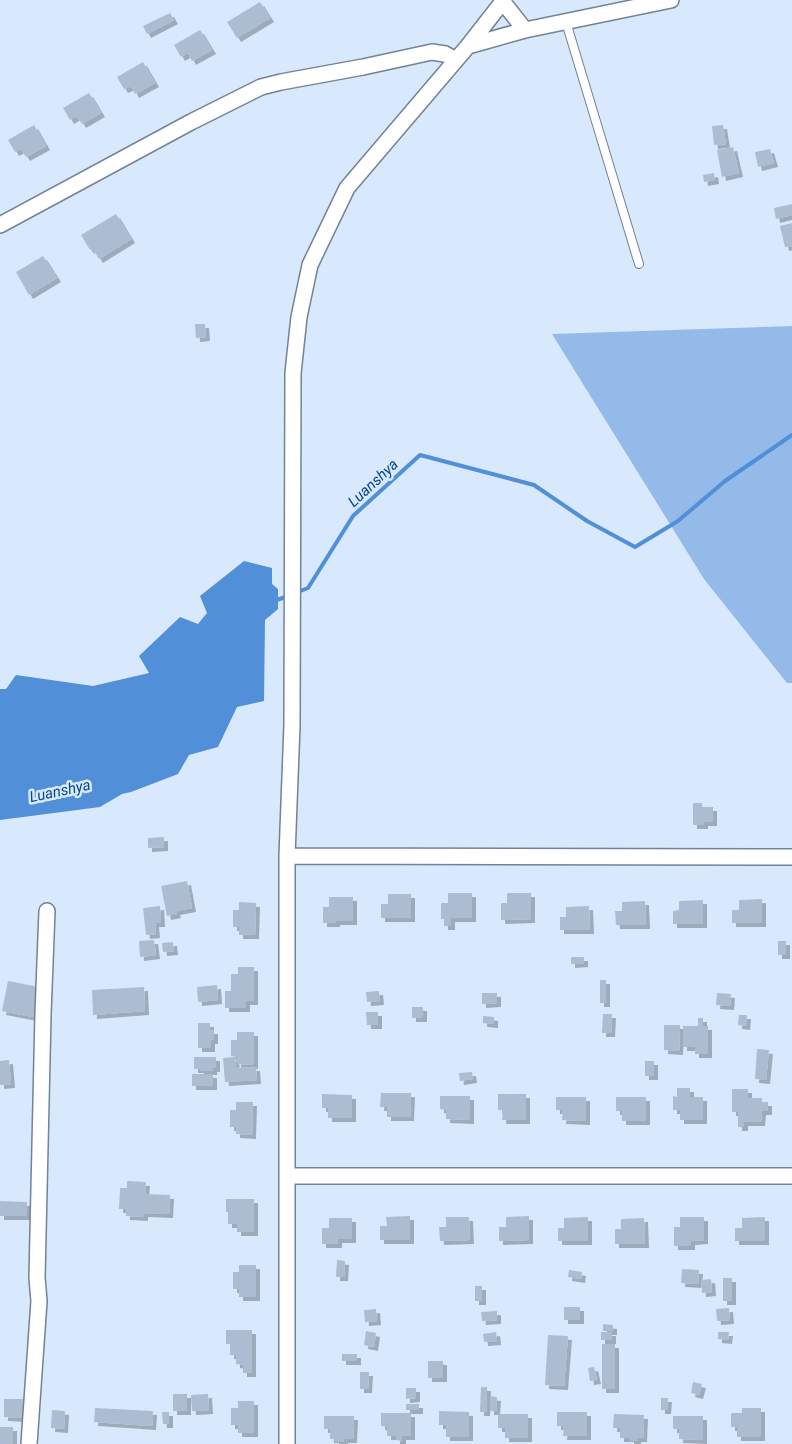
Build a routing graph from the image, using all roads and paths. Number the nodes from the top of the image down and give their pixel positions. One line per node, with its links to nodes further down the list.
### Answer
1 (671, 0): 3 (street)
2 (504, 1): 4 (street); 5 (street)
3 (566, 22): 4 (street); 8 (lane)
4 (525, 30): 5 (street)
5 (468, 46): 6 (street)
6 (456, 60): 7 (street); 9 (street)
7 (0, 225)
8 (639, 264)
9 (287, 856): 10 (street); 12 (street)
10 (792, 857)
11 (47, 912): 14 (street)
12 (287, 1176): 13 (street); 15 (street)
13 (792, 1176)
14 (29, 1444)
15 (286, 1444)

